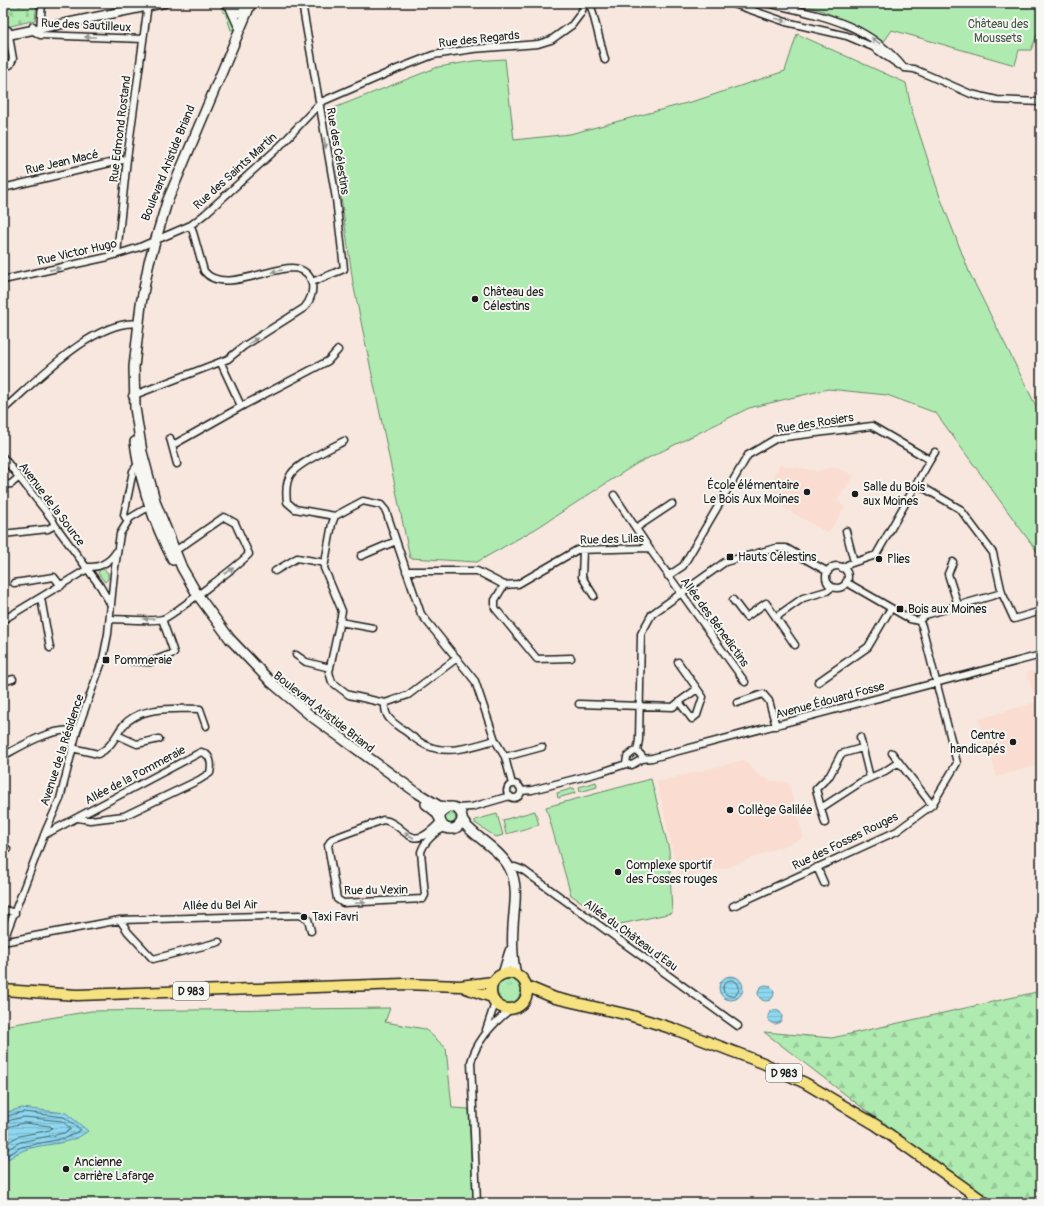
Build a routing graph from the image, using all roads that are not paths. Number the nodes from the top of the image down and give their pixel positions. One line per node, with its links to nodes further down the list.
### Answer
1 (42, 3): 12 (street)
2 (164, 3): 9 (street)
3 (237, 3): 11 (street)
4 (251, 3): 11 (main road, Boulevard Aristide Briand)
5 (302, 3): 20 (street, Rue des Célestins)
6 (585, 3): 16 (street, Rue des Regards); 20 (street, Rue des Regards)
7 (731, 3): 18 (street, one-way to 18)
8 (767, 3): 18 (street, one-way to 8)
9 (148, 5): 12 (street); 15 (street, Rue Edmond Rostand)
10 (228, 6): 11 (street); 13 (street)
11 (247, 13): 13 (main road, Boulevard Aristide Briand)
12 (37, 27): 14 (street); 15 (street, Rue des Sautilleux, one-way to 12)
13 (240, 29): 24 (main road, Boulevard Aristide Briand)
14 (6, 33): 17 (street)
15 (143, 39): 21 (street, Rue Edmond Rostand)
16 (605, 60)
17 (3, 67)
18 (904, 68): 19 (street)
19 (1041, 102)
20 (319, 104): 23 (street, Rue des Saints Martin); 27 (street, Rue des Célestins, one-way to 27)
21 (127, 159): 22 (street, Rue Jean Macé); 25 (street, Rue Edmond Rostand)
22 (3, 188)
23 (191, 225): 24 (street, Rue des Saints Martin); 27 (street, one-way to 23)
24 (152, 242): 25 (street, Rue Victor Hugo); 28 (main road, Boulevard Aristide Briand)
25 (117, 254): 26 (street, Rue Victor Hugo, one-way to 25)
26 (3, 280)
27 (312, 282): 30 (street, one-way to 27)
28 (137, 324): 31 (main road, Boulevard Aristide Briand); 33 (street)
29 (338, 350): 32 (street)
30 (221, 363): 31 (street); 32 (street)
31 (133, 396): 41 (main road, Boulevard Aristide Briand); 47 (main road, Boulevard Aristide Briand)
32 (241, 406): 36 (street)
33 (3, 410)
34 (170, 438): 36 (street)
35 (344, 441): 48 (street)
36 (173, 445): 40 (street)
37 (935, 452): 39 (street)
38 (3, 457): 42 (street, Avenue de la Source)
39 (930, 460): 43 (street); 70 (street, Rue des Rosiers)
40 (177, 464)
41 (136, 468): 47 (main road, Boulevard Aristide Briand); 49 (street, Avenue de la Résidence)
42 (18, 478): 44 (street); 50 (street, Avenue de la Source)
43 (917, 484): 60 (street); 79 (street)
44 (3, 485)
45 (614, 495): 51 (street)
46 (672, 504): 51 (street)
47 (153, 505): 49 (street); 58 (main road, Boulevard Aristide Briand); 80 (main road, Boulevard Aristide Briand)
48 (335, 516): 54 (street); 62 (street)
49 (127, 520): 57 (street, Avenue de la Résidence)
50 (55, 525): 53 (street); 64 (street, Avenue de la Source)
51 (636, 528): 55 (street)
52 (846, 531): 60 (street)
53 (3, 534)
54 (396, 541): 59 (street); 67 (street)
55 (650, 548): 56 (street, Rue des Lilas); 70 (street, Rue des Lilas)
56 (583, 550): 74 (street, Rue des Lilas); 81 (street)
57 (117, 551): 63 (street); 71 (street, Avenue de la Résidence)
58 (175, 551): 80 (main road, Boulevard Aristide Briand); 80 (street, one-way to 58)
59 (361, 556)
60 (854, 562): 65 (street)
61 (953, 562): 85 (street)
62 (325, 563): 66 (street); 93 (street)
63 (99, 566): 64 (street); 69 (street); 71 (street)
64 (87, 567): 69 (street, Avenue de la Source); 75 (street)
65 (842, 568): 68 (street); 72 (street)
66 (276, 571)
67 (406, 571): 74 (street); 99 (street)
68 (828, 572): 77 (street); 78 (street)
69 (93, 576): 76 (street, Avenue de la Source)
70 (668, 576): 78 (street, Allée des Bénedictins)
71 (114, 578): 76 (street); 84 (street, Avenue de la Résidence)
72 (846, 582): 77 (street); 86 (street)
73 (14, 583): 75 (street)
74 (504, 585): 100 (street)
75 (61, 586): 82 (street)
76 (100, 586): 84 (street)
77 (832, 587): 88 (street)
78 (682, 593): 106 (street, Allée des Bénedictins); 114 (street)
79 (1002, 593): 85 (street); 87 (street)
80 (196, 595): 90 (street); 138 (main road, Boulevard Aristide Briand); 140 (main road, Boulevard Aristide Briand)
81 (594, 596)
82 (41, 598): 91 (street); 96 (street)
83 (733, 600): 88 (street)
84 (111, 605): 89 (street, Avenue de la Résidence)
85 (958, 605): 92 (street)
86 (891, 608): 92 (street); 107 (street)
87 (1041, 611)
88 (776, 618): 95 (street)
89 (110, 619): 90 (street, one-way to 89); 117 (street, Avenue de la Résidence)
90 (162, 619): 101 (street)
91 (3, 620)
92 (918, 621): 108 (street, Rue des Fosses Rouges)
93 (340, 622): 94 (street); 103 (street)
94 (373, 628)
95 (795, 646)
96 (50, 648)
97 (296, 656): 103 (street)
98 (1041, 656): 108 (street, Avenue Édouard Fosse)
99 (457, 658): 111 (street); 121 (street)
100 (571, 658)
101 (131, 661)
102 (678, 662): 109 (street)
103 (330, 668): 111 (street)
104 (13, 679): 105 (street)
105 (3, 682)
106 (744, 682)
107 (818, 682)
108 (937, 683): 116 (street, Avenue Édouard Fosse); 136 (street, Rue des Fosses Rouges)
109 (697, 689): 110 (street); 110 (street)
110 (679, 702): 114 (street)
111 (385, 703): 121 (street)
112 (738, 703): 116 (street)
113 (579, 704): 114 (street)
114 (640, 705): 125 (street)
115 (206, 726): 118 (street)
116 (776, 726): 129 (street, Avenue Édouard Fosse)
117 (77, 730): 123 (street, Avenue de la Résidence); 127 (street)
118 (117, 735): 120 (street); 123 (street)
119 (860, 738): 124 (street)
120 (159, 739)
121 (495, 740): 128 (street)
122 (542, 747): 128 (street)
123 (72, 748): 143 (street, Avenue de la Résidence)
124 (862, 748): 132 (street); 137 (street)
125 (638, 751): 129 (street); 131 (street)
126 (892, 753): 130 (street)
127 (3, 756)
128 (505, 757): 133 (street)
129 (642, 759): 131 (street, Avenue Édouard Fosse)
130 (899, 762): 132 (street); 136 (street)
131 (626, 764): 134 (street)
132 (870, 778): 137 (street)
133 (512, 784): 134 (street); 135 (street)
134 (521, 791): 135 (street)
135 (510, 796): 138 (street)
136 (932, 805): 146 (street, Rue des Fosses Rouges)
137 (821, 808): 141 (street)
138 (457, 813): 140 (main road); 142 (main road); 144 (main road, Boulevard Aristide Briand)
139 (78, 818): 139 (street, Allée de la Pommeraie); 143 (street, Allée de la Pommeraie)
140 (440, 820): 142 (main road, Boulevard Aristide Briand); 142 (street, Rue du Vexin, one-way to 142)
141 (825, 824)
142 (450, 828): 144 (main road, Boulevard Aristide Briand)
143 (44, 834): 150 (street, Avenue de la Résidence)
144 (499, 854): 145 (main road, Boulevard Aristide Briand)
145 (510, 868): 155 (main road, Boulevard Aristide Briand); 166 (street, Allée du Château d'Eau)
146 (817, 868): 147 (street); 148 (street, Rue des Fosses Rouges)
147 (824, 883)
148 (733, 906)
149 (3, 909): 150 (street)
150 (15, 913): 153 (street, Avenue de la Résidence)
151 (120, 920): 152 (street, Allée du Bel Air); 153 (street, Allée du Bel Air); 154 (street)
152 (311, 931)
153 (3, 942)
154 (219, 942)
155 (512, 946): 156 (main road, Boulevard Aristide Briand); 157 (main road, Boulevard Aristide Briand)
156 (503, 974): 157 (main road); 158 (main road)
157 (516, 975): 160 (main road)
158 (493, 982): 159 (main road, D 983); 163 (main road)
159 (460, 986): 161 (main road, D 983); 163 (main road, D 983)
160 (526, 986): 162 (main road, D 983); 164 (main road)
161 (3, 990)
162 (555, 998): 164 (main road, D 983); 169 (main road, D 983)
163 (493, 1000): 165 (main road); 167 (street)
164 (524, 1000): 165 (main road)
165 (511, 1008): 167 (street)
166 (738, 1026)
167 (485, 1034): 168 (street)
168 (477, 1203)
169 (986, 1203)

